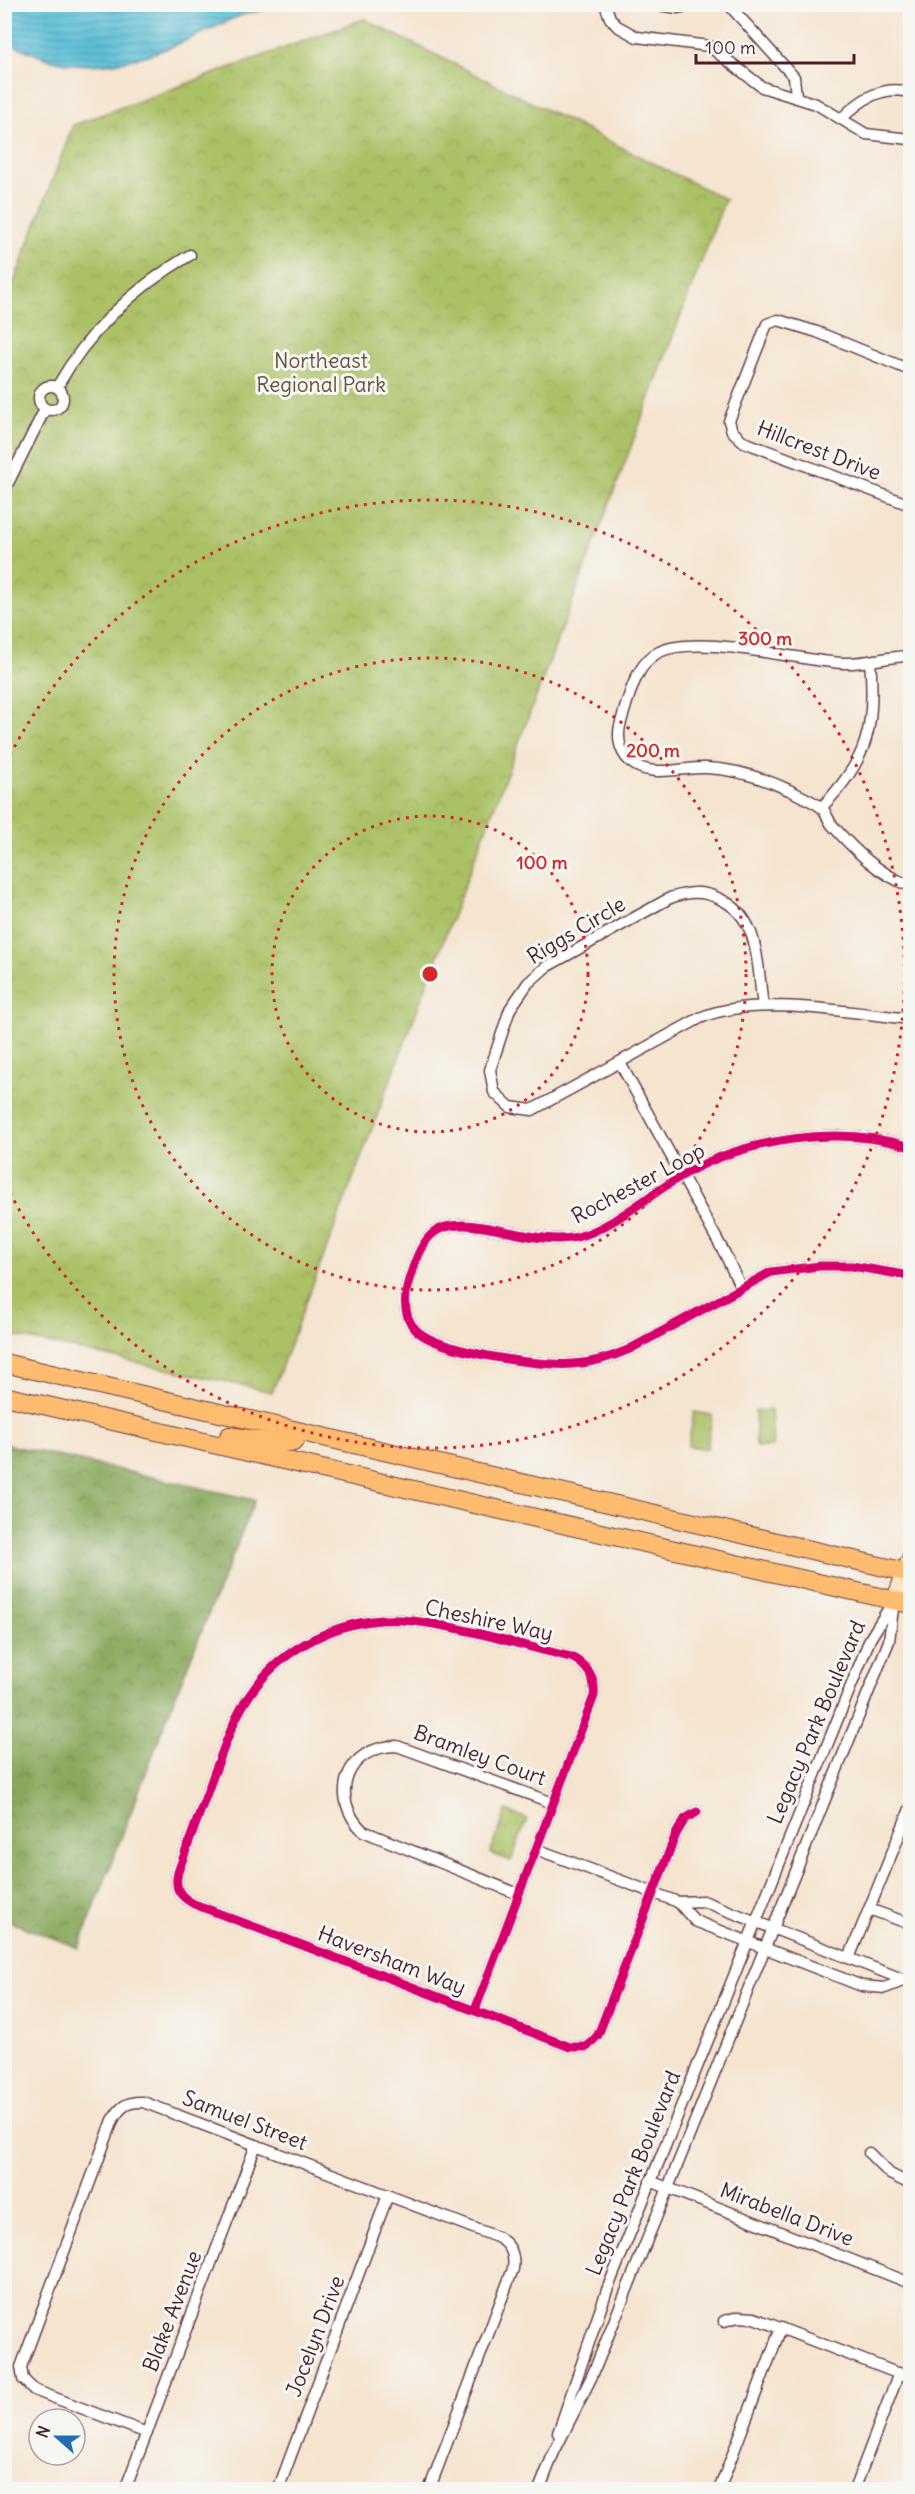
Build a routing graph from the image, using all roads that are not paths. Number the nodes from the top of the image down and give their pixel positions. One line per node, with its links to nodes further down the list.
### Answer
1 (605, 4): 6 (street)
2 (651, 4): 3 (street)
3 (695, 4)
4 (728, 4): 6 (street)
5 (910, 92): 7 (street)
6 (796, 96): 7 (street)
7 (841, 119): 8 (street)
8 (910, 139)
9 (190, 255): 11 (street)
10 (910, 370): 14 (street, Hillcrest Drive)
11 (57, 387): 12 (street); 12 (street)
12 (45, 409): 13 (street)
13 (4, 492)
14 (910, 506)
15 (910, 656): 16 (street)
16 (870, 661): 17 (street); 17 (street)
17 (822, 807): 18 (street)
18 (910, 886)
19 (763, 1006): 20 (street, Riggs Circle); 21 (street, Riggs Circle); 21 (street, Riggs Circle)
20 (910, 1019)
21 (620, 1063): 23 (street)
22 (910, 1147): 23 (street, Rochester Loop)
23 (681, 1176): 25 (street); 25 (street, Rochester Loop)
24 (910, 1276): 25 (street, Rochester Loop)
25 (741, 1288)
26 (4, 1364): 29 (highway)
27 (4, 1396): 28 (highway)
28 (94, 1416): 29 (highway); 31 (highway)
29 (300, 1433): 30 (highway)
30 (909, 1567): 31 (street)
31 (902, 1602): 41 (street, Legacy Park Boulevard); 43 (street, Legacy Park Boulevard)
32 (553, 1803): 35 (street, Cheshire Way); 36 (street, Cheshire Way); 38 (street, Bramley Court)
33 (910, 1809): 40 (street)
34 (697, 1812): 37 (street, Haversham Way)
35 (536, 1849): 37 (street); 38 (street, Cheshire Way)
36 (178, 1892): 48 (street, Haversham Way)
37 (653, 1893): 39 (street); 48 (street, Haversham Way)
38 (519, 1894): 48 (street, Cheshire Way)
39 (678, 1902): 41 (street); 44 (street)
40 (869, 1909): 42 (street); 46 (street)
41 (755, 1921): 43 (street); 44 (street, Legacy Park Boulevard)
42 (910, 1924)
43 (772, 1928): 45 (street, Legacy Park Boulevard); 46 (street)
44 (747, 1941): 45 (street); 51 (street, Legacy Park Boulevard)
45 (764, 1947): 47 (street); 53 (street, Legacy Park Boulevard)
46 (849, 1958): 47 (street)
47 (906, 1979)
48 (475, 2010)
49 (256, 2145): 54 (street, Samuel Street); 60 (street, Blake Avenue); 60 (street, Samuel Street)
50 (869, 2153): 52 (street)
51 (650, 2181): 53 (street, Mirabella Drive); 61 (street, Legacy Park Boulevard)
52 (910, 2184)
53 (667, 2188): 55 (street, Mirabella Drive); 61 (street, Legacy Park Boulevard)
54 (388, 2195): 63 (street, Jocelyn Drive); 64 (street, Samuel Street)
55 (910, 2283)
56 (724, 2321): 57 (street)
57 (781, 2328): 58 (street); 66 (street)
58 (899, 2373): 59 (street); 67 (street)
59 (910, 2378)
60 (147, 2433): 62 (street, Blake Avenue)
61 (554, 2452): 65 (street, Legacy Park Boulevard)
62 (125, 2490)
63 (278, 2490)
64 (429, 2490)
65 (539, 2490)
66 (719, 2490)
67 (854, 2490)

